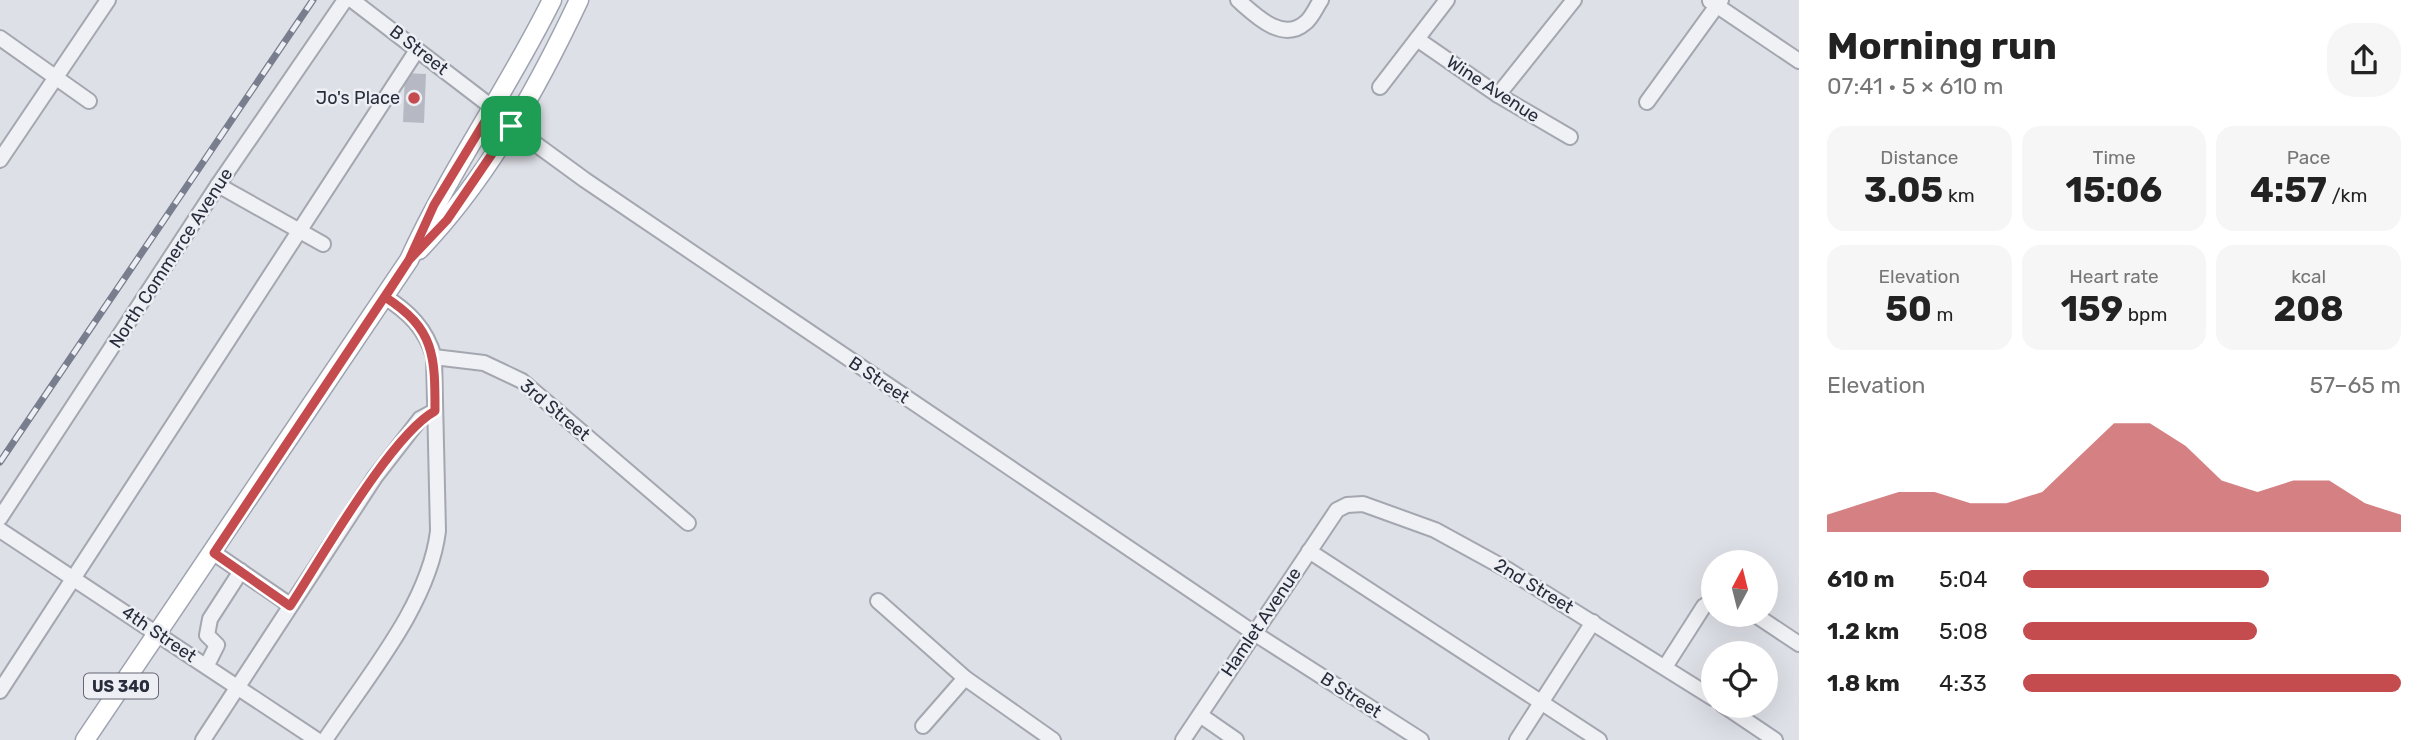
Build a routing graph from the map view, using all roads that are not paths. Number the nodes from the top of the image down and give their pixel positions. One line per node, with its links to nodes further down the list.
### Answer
1 (108, 0): 15 (street)
2 (345, 0): 24 (street, North Commerce Avenue)
3 (352, 0): 13 (street, B Street)
4 (552, 0): 20 (main road, US 340)
5 (579, 0): 21 (main road, US 340)
6 (1238, 0): 7 (street)
7 (1321, 0)
8 (1447, 0): 12 (street)
9 (1574, 0): 17 (street)
10 (1716, 2): 14 (street); 19 (street)
11 (0, 38): 15 (street)
12 (1417, 39): 16 (street); 17 (street, Wine Avenue)
13 (417, 50): 20 (street, B Street); 25 (street)
14 (1799, 61)
15 (57, 78): 18 (street); 23 (street)
16 (1381, 87)
17 (1498, 95): 22 (street, Wine Avenue)
18 (89, 101)
19 (1647, 102)
20 (493, 108): 21 (street, B Street); 27 (main road, US 340)
21 (511, 126): 27 (main road, US 340); 45 (street, B Street)
22 (1570, 137)
23 (0, 160)
24 (218, 185): 25 (street); 32 (street, North Commerce Avenue)
25 (297, 233): 26 (street); 38 (street)
26 (323, 244)
27 (409, 260): 28 (main road, US 340)
28 (385, 297): 29 (street); 36 (main road, US 340)
29 (434, 357): 30 (street); 33 (street, 3rd Street)
30 (435, 411): 40 (street); 60 (street)
31 (1342, 506): 35 (street, Hamlet Avenue); 42 (street, 2nd Street)
32 (0, 519)
33 (688, 523)
34 (0, 530): 38 (street, 4th Street)
35 (1309, 551): 45 (street, Hamlet Avenue); 53 (street)
36 (214, 553): 37 (street); 44 (main road, US 340)
37 (241, 571): 40 (street); 47 (street)
38 (74, 578): 44 (street, 4th Street); 52 (street)
39 (878, 601): 49 (street)
40 (290, 606): 50 (street)
41 (1701, 611): 48 (street)
42 (1593, 622): 48 (street, 2nd Street); 53 (street)
43 (1774, 627): 46 (street)
44 (158, 632): 47 (street, 4th Street); 57 (main road, US 340)
45 (1254, 633): 54 (street, Hamlet Avenue); 64 (street, B Street)
46 (1799, 644)
47 (206, 665): 50 (street, 4th Street)
48 (1665, 667): 51 (street, 2nd Street)
49 (964, 678): 56 (street); 61 (street)
50 (238, 687): 58 (street); 59 (street, 4th Street)
51 (1701, 690)
52 (0, 691)
53 (1541, 701): 65 (street); 66 (street)
54 (1200, 715): 62 (street, Hamlet Avenue); 63 (street)
55 (1742, 718): 67 (street)
56 (923, 726)
57 (85, 740)
58 (202, 740)
59 (317, 740)
60 (325, 740)
61 (1053, 740)
62 (1183, 740)
63 (1236, 740)
64 (1421, 740)
65 (1517, 740)
66 (1599, 740)
67 (1775, 740)

